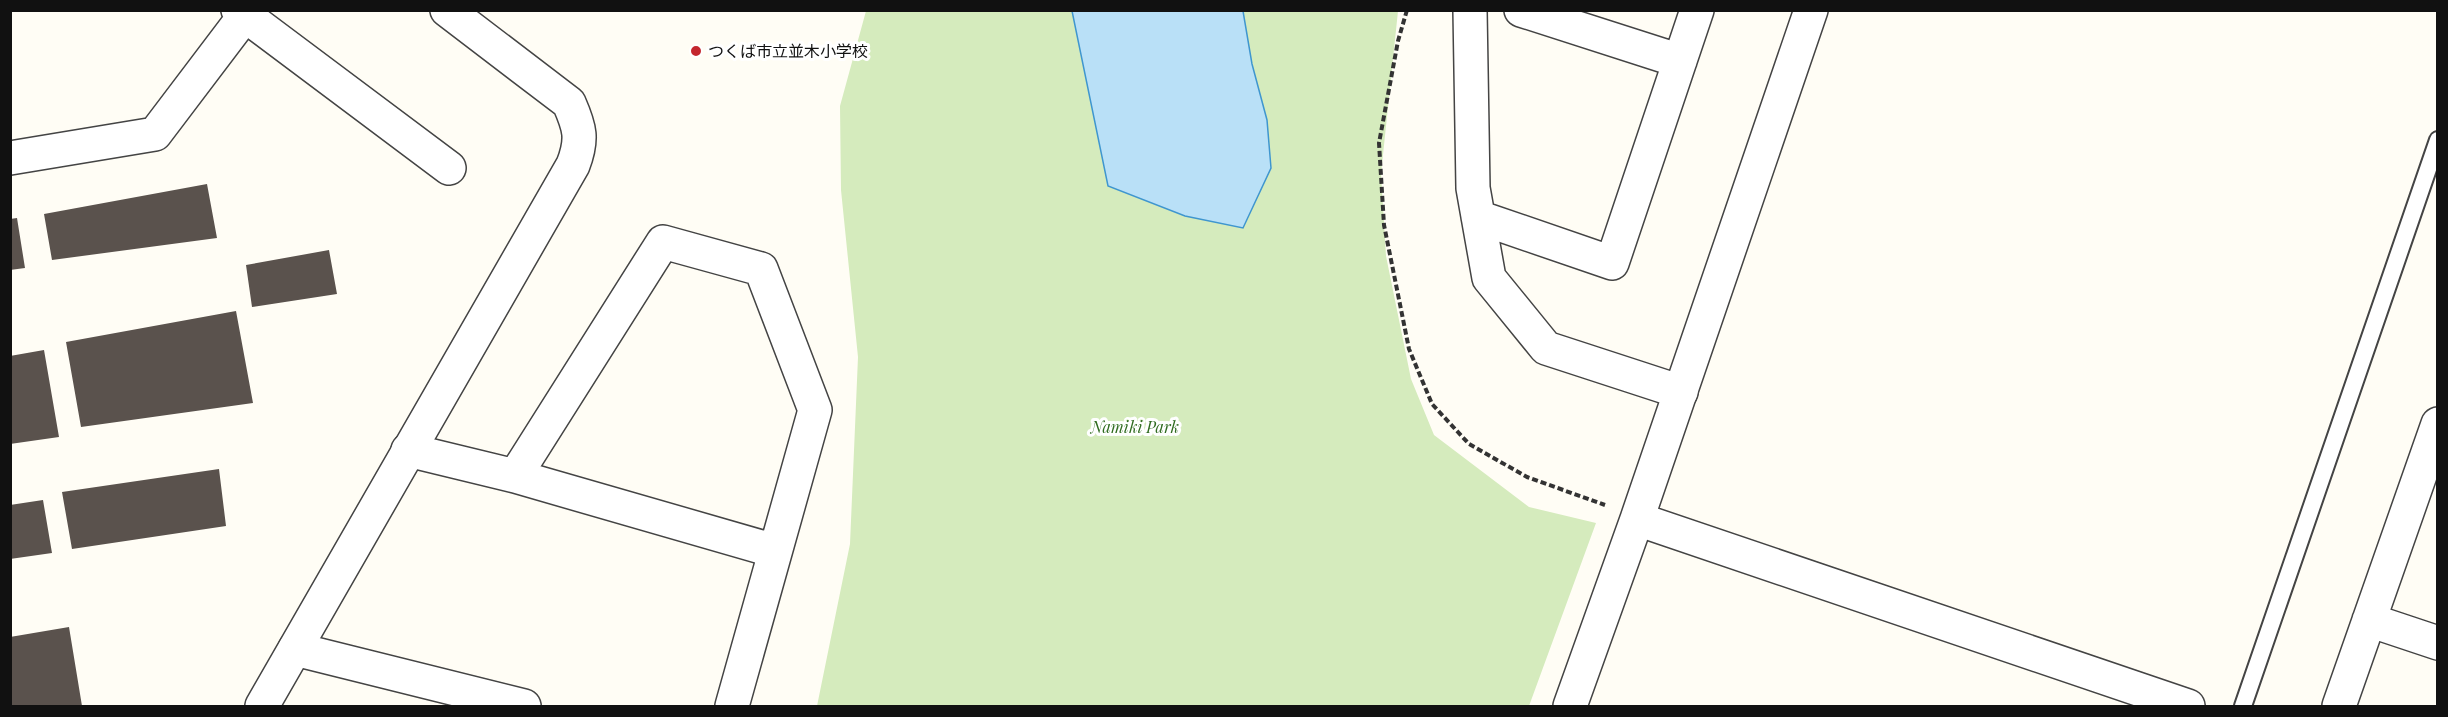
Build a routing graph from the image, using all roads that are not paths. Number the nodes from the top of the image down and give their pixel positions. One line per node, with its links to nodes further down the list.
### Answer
1 (447, 10): 14 (street)
2 (1470, 10): 11 (street)
3 (1521, 10): 7 (street)
4 (1697, 10): 7 (street)
5 (1811, 10): 12 (street)
6 (244, 12): 9 (street); 10 (street)
7 (1680, 61): 11 (street)
8 (2438, 140): 26 (lane)
9 (10, 158)
10 (449, 168)
11 (1478, 217): 12 (street)
12 (1681, 392): 16 (street)
13 (2438, 424): 18 (street)
14 (408, 450): 15 (street); 20 (street)
15 (515, 476): 17 (street); 17 (street)
16 (1637, 519): 24 (street); 25 (street)
17 (775, 551): 23 (street)
18 (2369, 620): 19 (street); 27 (street)
19 (2438, 643)
20 (296, 650): 21 (street); 22 (street)
21 (262, 706)
22 (524, 706)
23 (732, 706)
24 (1570, 706)
25 (2188, 706)
26 (2243, 706)
27 (2339, 706)

